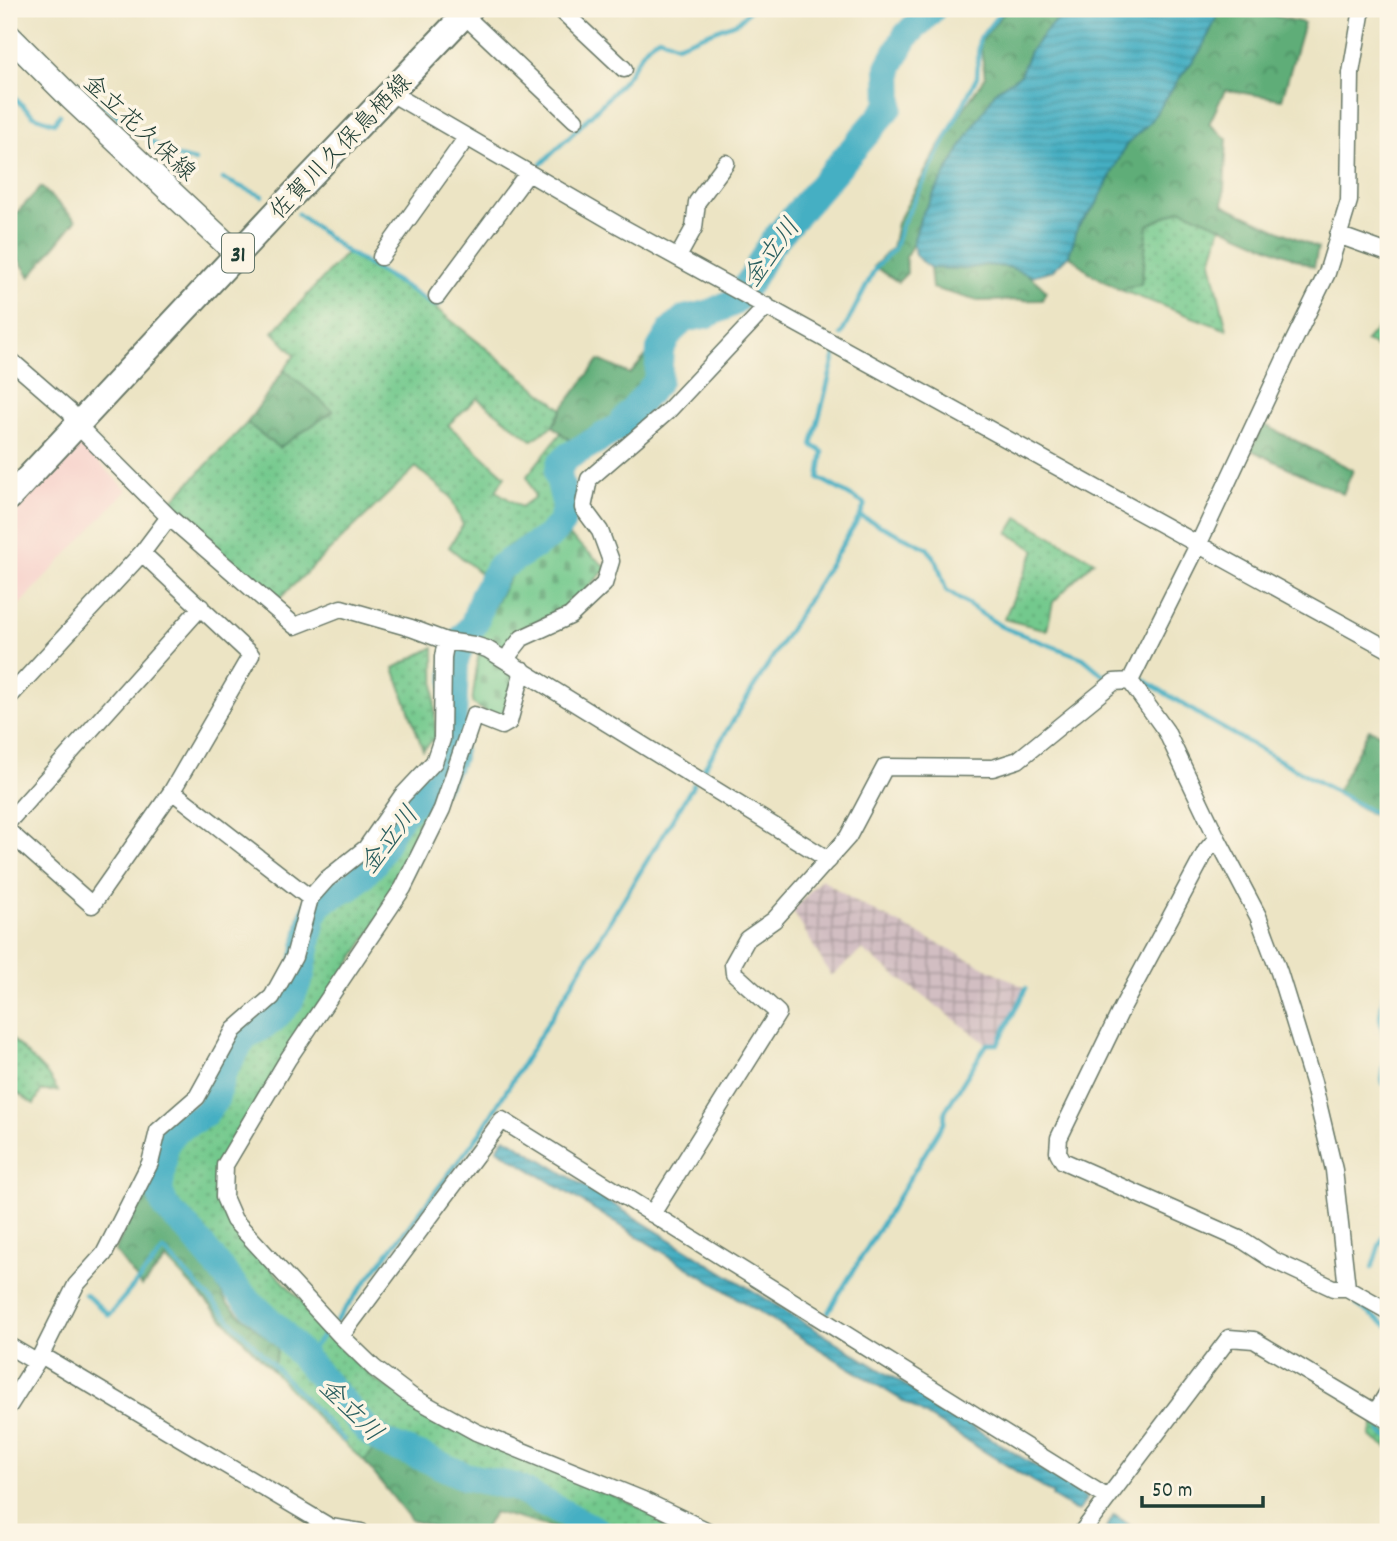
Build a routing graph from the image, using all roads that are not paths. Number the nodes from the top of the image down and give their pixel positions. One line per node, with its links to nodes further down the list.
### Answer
1 (560, 9): 5 (street)
2 (1362, 9): 11 (street)
3 (467, 12): 6 (main road, 佐賀川久保鳥栖線 / 31); 7 (street)
4 (9, 36): 13 (street, 金立花久保線)
5 (624, 69)
6 (391, 93): 8 (street); 13 (main road, 佐賀川久保鳥栖線 / 31)
7 (575, 120)
8 (467, 137): 10 (street); 14 (street)
9 (726, 163): 15 (street)
10 (528, 173): 15 (street); 16 (street)
11 (1339, 235): 12 (street); 22 (street)
12 (1388, 253)
13 (237, 254): 19 (main road, 佐賀川久保鳥栖線 / 31)
14 (381, 257)
15 (678, 257): 17 (street)
16 (437, 296)
17 (761, 302): 22 (street); 27 (street)
18 (9, 359): 19 (street)
19 (77, 425): 20 (main road, 佐賀川久保鳥栖線 / 31); 21 (street)
20 (9, 498)
21 (169, 517): 23 (street); 25 (street)
22 (1199, 543): 26 (street); 29 (street)
23 (142, 553): 24 (street); 30 (street)
24 (201, 607): 31 (street); 32 (street)
25 (446, 642): 27 (street); 36 (street)
26 (1388, 649)
27 (507, 660): 28 (street)
28 (523, 670): 35 (street); 40 (street)
29 (1130, 681): 34 (street); 35 (street)
30 (9, 697)
31 (172, 791): 33 (street); 36 (street)
32 (9, 821)
33 (9, 832)
34 (1217, 838): 38 (street); 38 (street)
35 (829, 860): 37 (street)
36 (310, 898): 42 (street)
37 (652, 1213): 40 (street); 46 (street)
38 (1348, 1288): 39 (street)
39 (1388, 1311)
40 (341, 1336): 48 (street)
41 (9, 1346): 42 (street)
42 (38, 1359): 44 (street); 47 (street)
43 (1388, 1392): 45 (street)
44 (9, 1406)
45 (1382, 1416): 46 (street)
46 (1100, 1508): 49 (street)
47 (361, 1532)
48 (710, 1532)
49 (1082, 1532)

